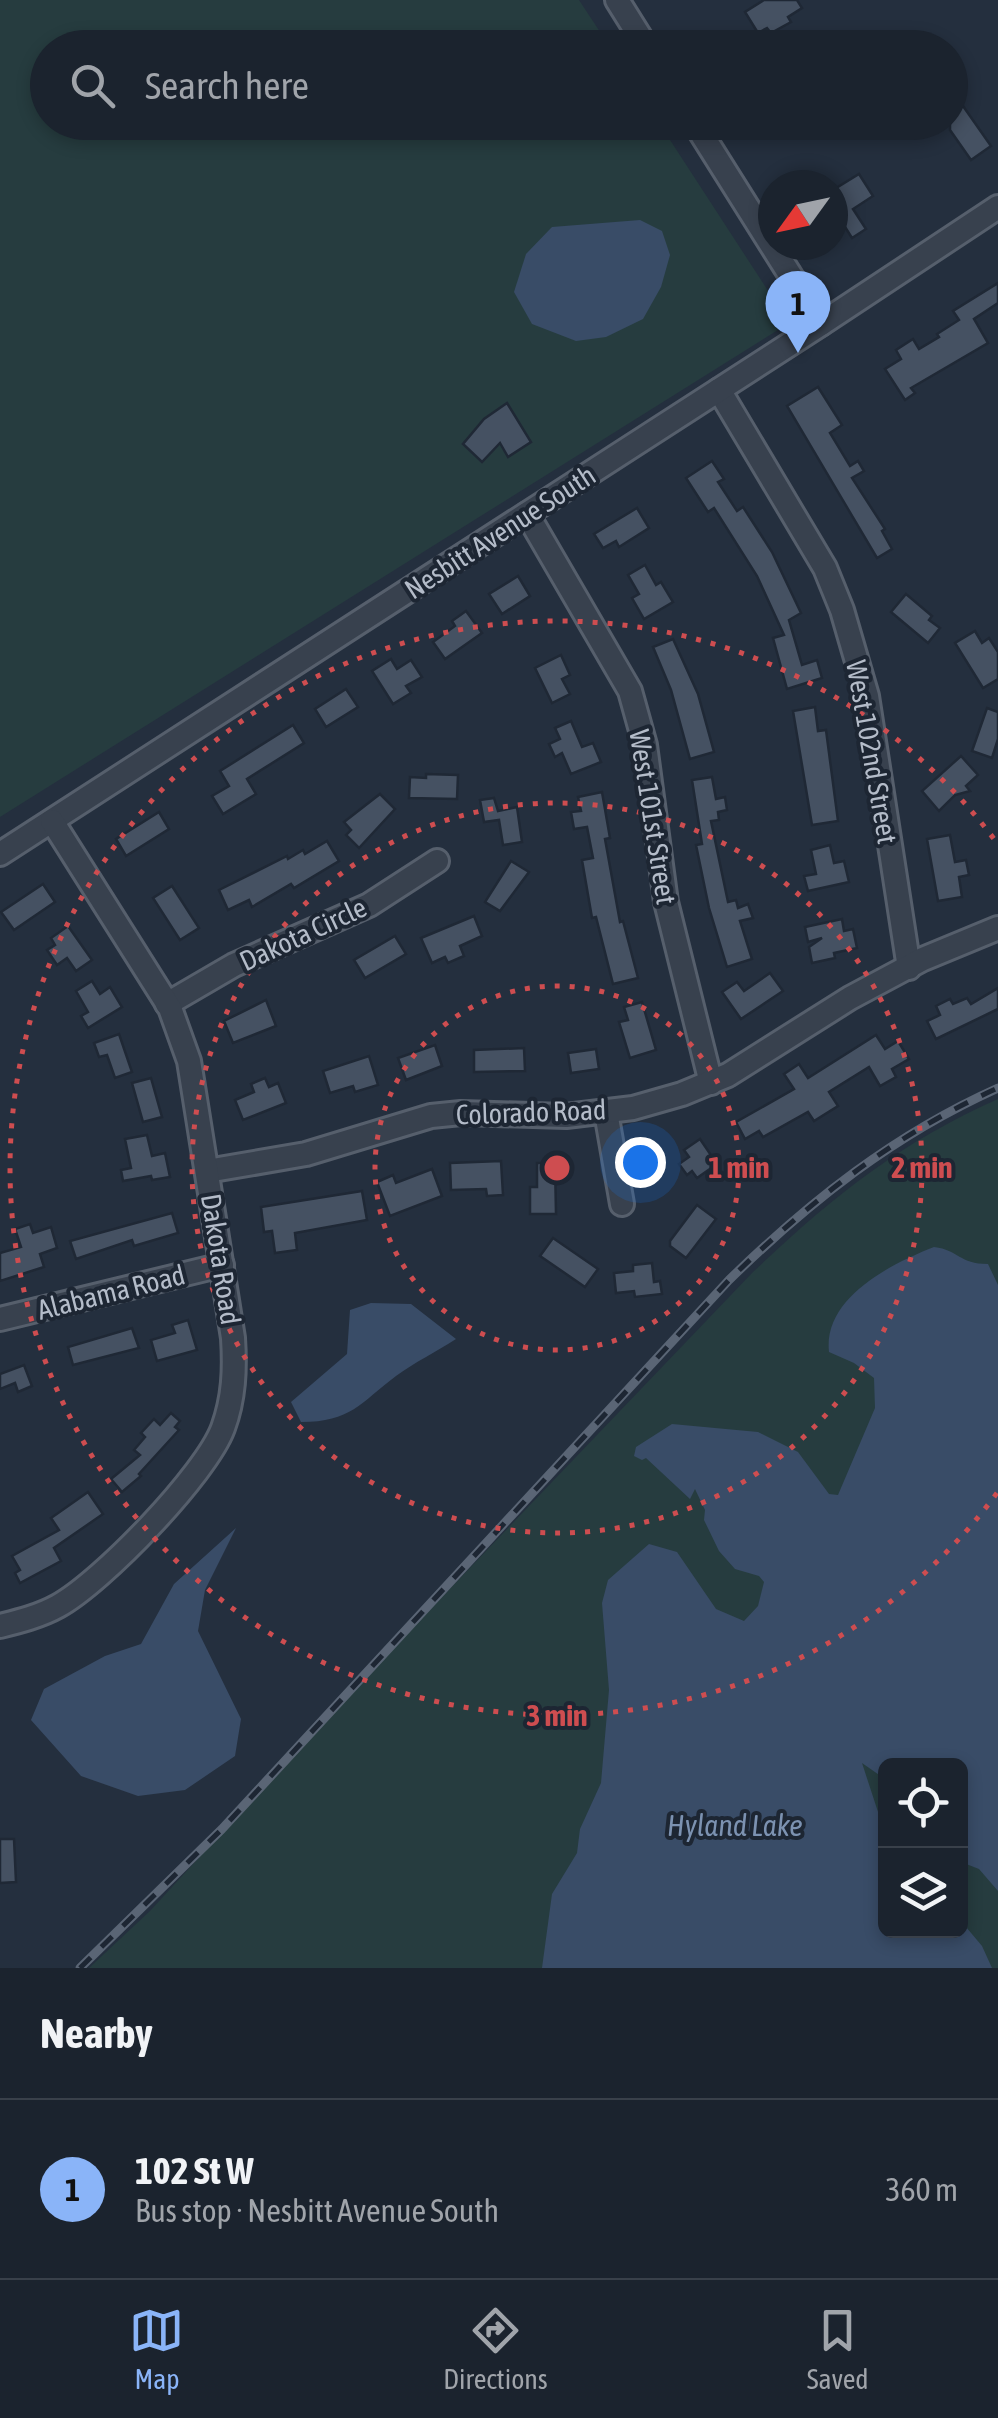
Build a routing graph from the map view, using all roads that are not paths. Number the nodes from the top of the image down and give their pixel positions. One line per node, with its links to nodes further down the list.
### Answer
1 (617, 0): 2 (street)
2 (636, 30)
3 (705, 140): 5 (street)
4 (998, 207): 5 (street, Nesbitt Avenue South)
5 (821, 324): 6 (street, Nesbitt Avenue South)
6 (718, 390): 7 (street, Nesbitt Avenue South); 12 (street, West 102nd Street)
7 (526, 514): 8 (street, Nesbitt Avenue South); 14 (street, West 101st Street)
8 (52, 821): 9 (street, Nesbitt Avenue South); 13 (street, Dakota Road)
9 (0, 854)
10 (437, 861): 13 (street, Dakota Circle)
11 (998, 928): 12 (street, Colorado Road)
12 (908, 968): 14 (street, Colorado Road)
13 (167, 1004): 16 (street, Dakota Road)
14 (711, 1083): 15 (street, Colorado Road)
15 (606, 1112): 16 (street, Colorado Road); 17 (street)
16 (207, 1171): 18 (street, Dakota Road)
17 (622, 1204)
18 (222, 1265): 19 (street, Alabama Road); 20 (street, Dakota Road)
19 (0, 1319)
20 (0, 1626)

